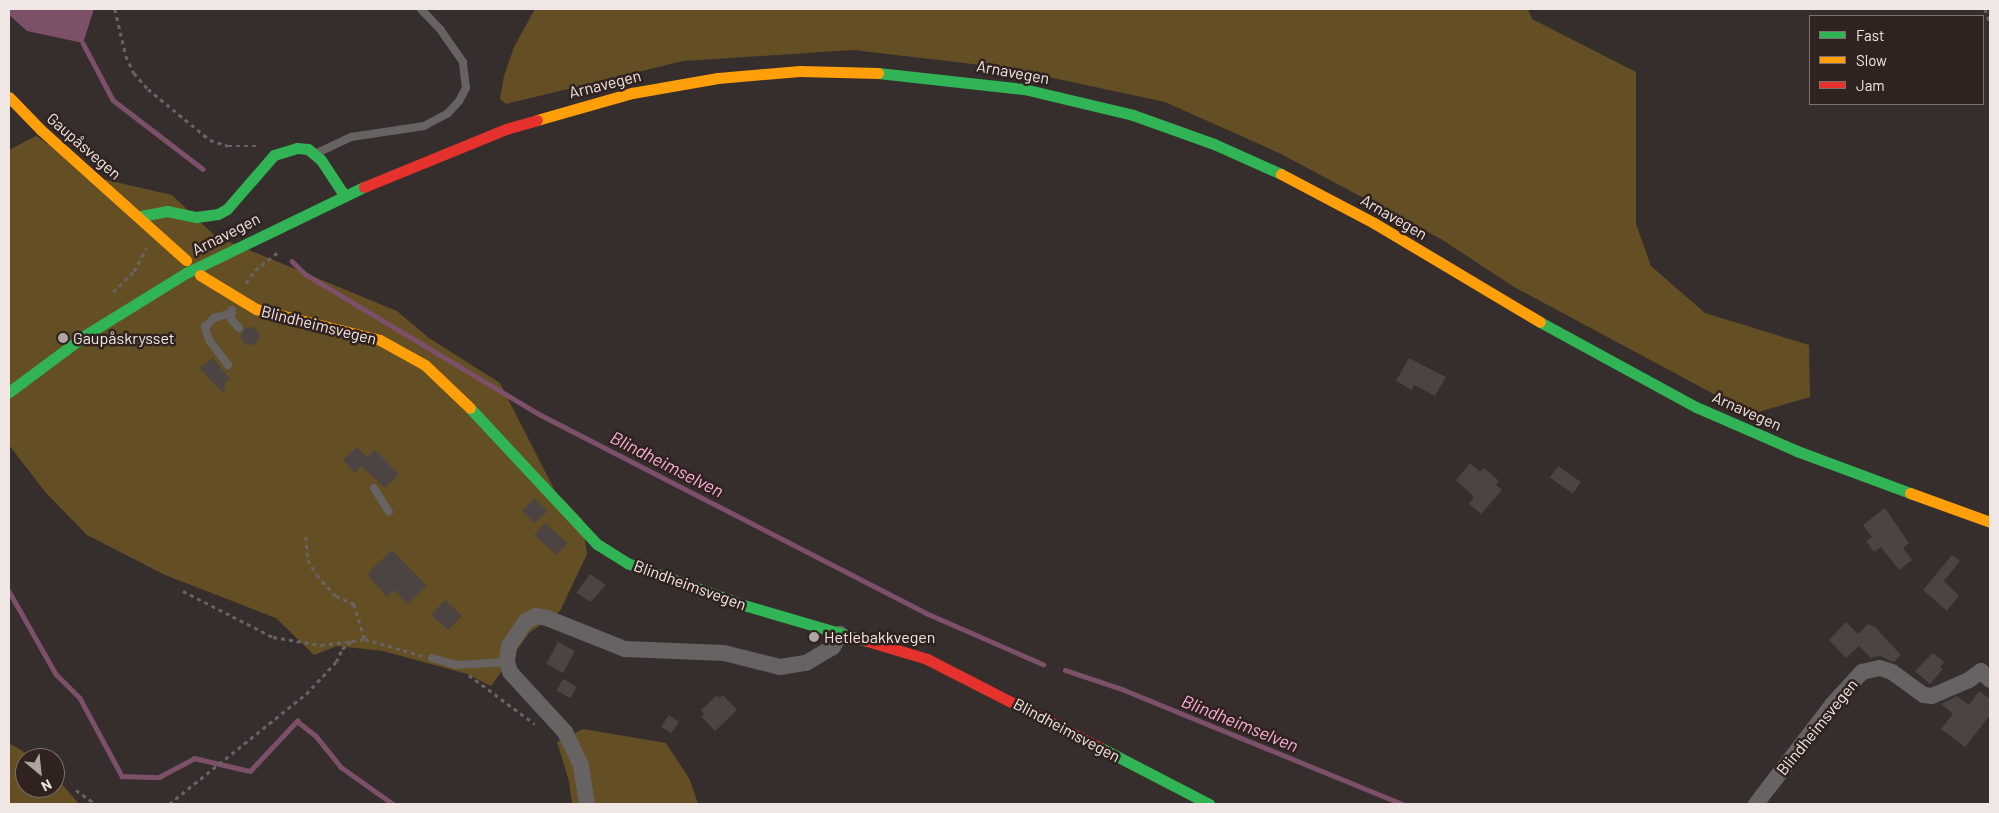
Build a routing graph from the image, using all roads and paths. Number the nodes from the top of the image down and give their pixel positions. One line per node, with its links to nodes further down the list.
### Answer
1 (115, 9): 7 (path)
2 (421, 9): 6 (lane)
3 (1985, 9): 4 (path)
4 (1990, 23)
5 (9, 97): 9 (main road, Gaupåsvegen)
6 (316, 154): 7 (main road); 8 (main road)
7 (274, 155): 9 (main road)
8 (344, 195): 18 (main road, Arnavegen); 21 (main road, Arnavegen)
9 (145, 220): 11 (main road, Gaupåsvegen); 13 (path)
10 (285, 247): 14 (path)
11 (186, 260)
12 (200, 275): 14 (main road, Blindheimsvegen)
13 (113, 292)
14 (240, 301): 15 (lane); 24 (main road, Blindheimsvegen)
15 (230, 313): 16 (lane); 17 (lane)
16 (239, 328)
17 (228, 365)
18 (9, 392)
19 (374, 488): 20 (lane)
20 (389, 512)
21 (1990, 522)
22 (306, 537): 25 (path)
23 (183, 591): 26 (path)
24 (840, 634): 28 (street); 36 (main road, Blindheimsvegen)
25 (365, 639): 26 (path); 27 (path)
26 (352, 641): 34 (path)
27 (432, 658): 29 (lane)
28 (507, 662): 29 (lane); 35 (street)
29 (456, 665): 31 (path)
30 (1990, 680): 37 (street, Blindheimsvegen)
31 (543, 730)
32 (76, 790): 33 (path)
33 (96, 804)
34 (169, 804)
35 (587, 804)
36 (1209, 804)
37 (1756, 804)

